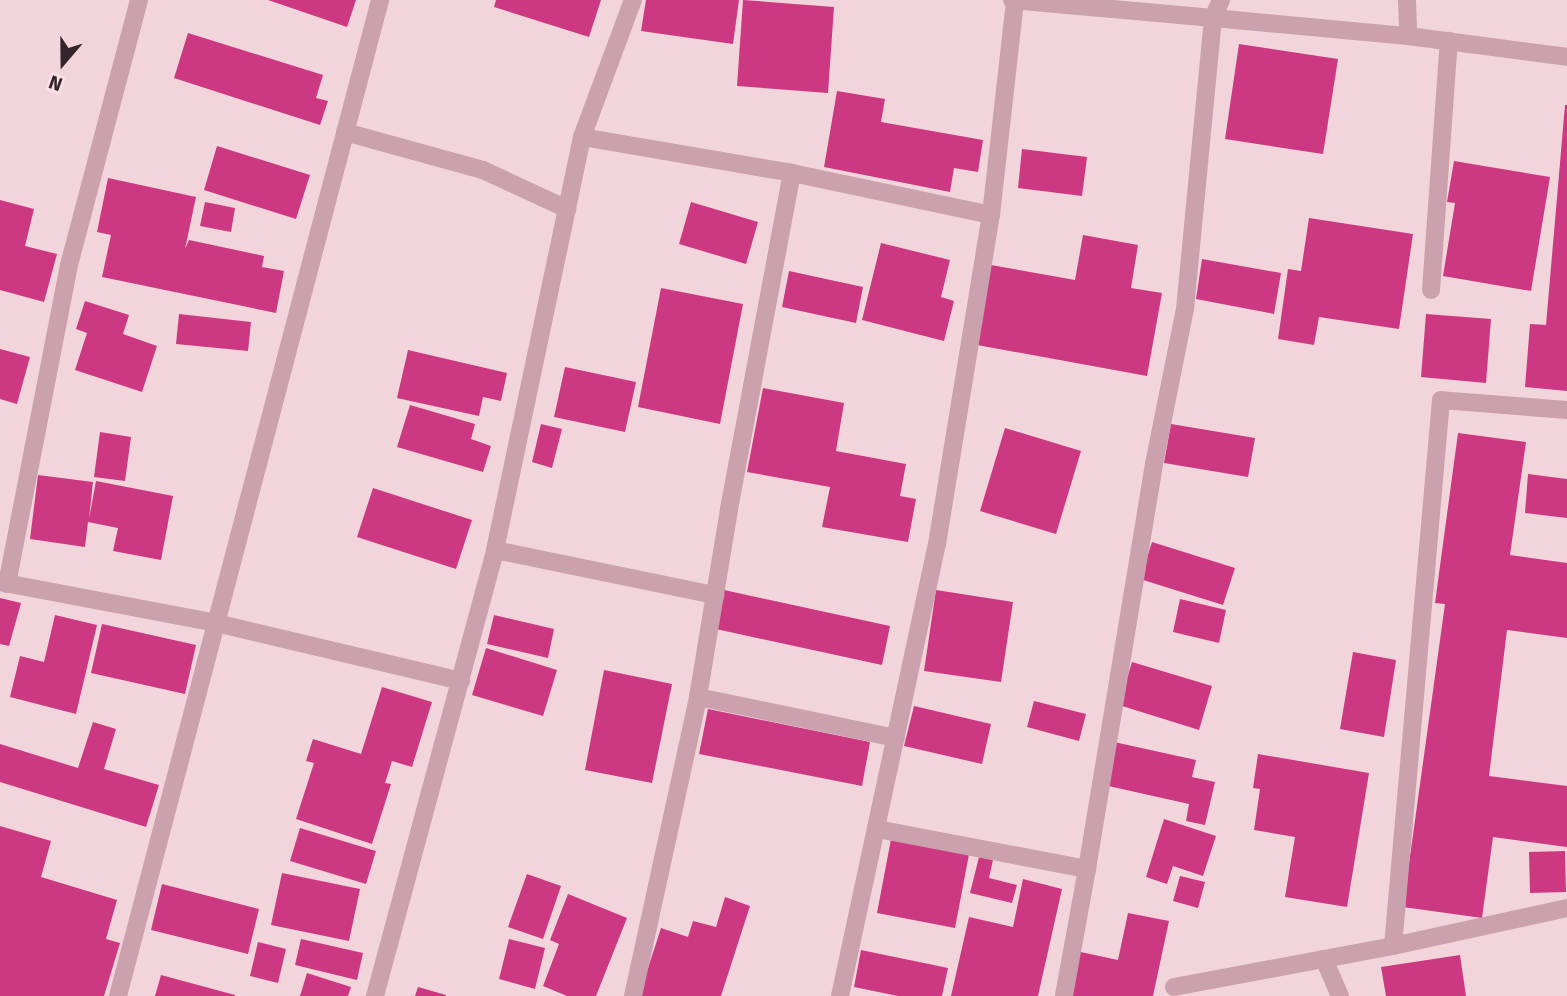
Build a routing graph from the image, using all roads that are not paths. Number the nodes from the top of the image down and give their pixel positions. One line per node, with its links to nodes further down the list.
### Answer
1 (139, 0): 19 (street)
2 (380, 0): 11 (street)
3 (633, 0): 12 (street)
4 (1014, 0): 7 (street); 15 (street)
5 (1221, 0): 7 (street)
6 (1407, 0): 8 (street)
7 (1213, 18): 8 (street); 26 (street)
8 (1408, 36): 9 (street)
9 (1450, 41): 10 (street); 16 (street)
10 (1567, 57)
11 (345, 132): 14 (street); 21 (street)
12 (582, 136): 13 (street); 14 (street)
13 (792, 173): 15 (street); 20 (street)
14 (567, 209): 18 (street)
15 (991, 215): 24 (street)
16 (1430, 290)
17 (1567, 410): 28 (street)
18 (495, 550): 20 (street); 22 (street)
19 (4, 583): 21 (street)
20 (715, 595): 23 (street)
21 (216, 623): 22 (street); 31 (street)
22 (461, 681): 32 (street)
23 (698, 697): 24 (street); 33 (street)
24 (896, 738): 25 (street)
25 (877, 829): 26 (street); 34 (street)
26 (1087, 869): 35 (street)
27 (1567, 908): 28 (street)
28 (1394, 946): 29 (street)
29 (1324, 959): 30 (street); 36 (street)
30 (1174, 987)
31 (118, 996)
32 (376, 996)
33 (633, 996)
34 (840, 996)
35 (1064, 996)
36 (1340, 996)

